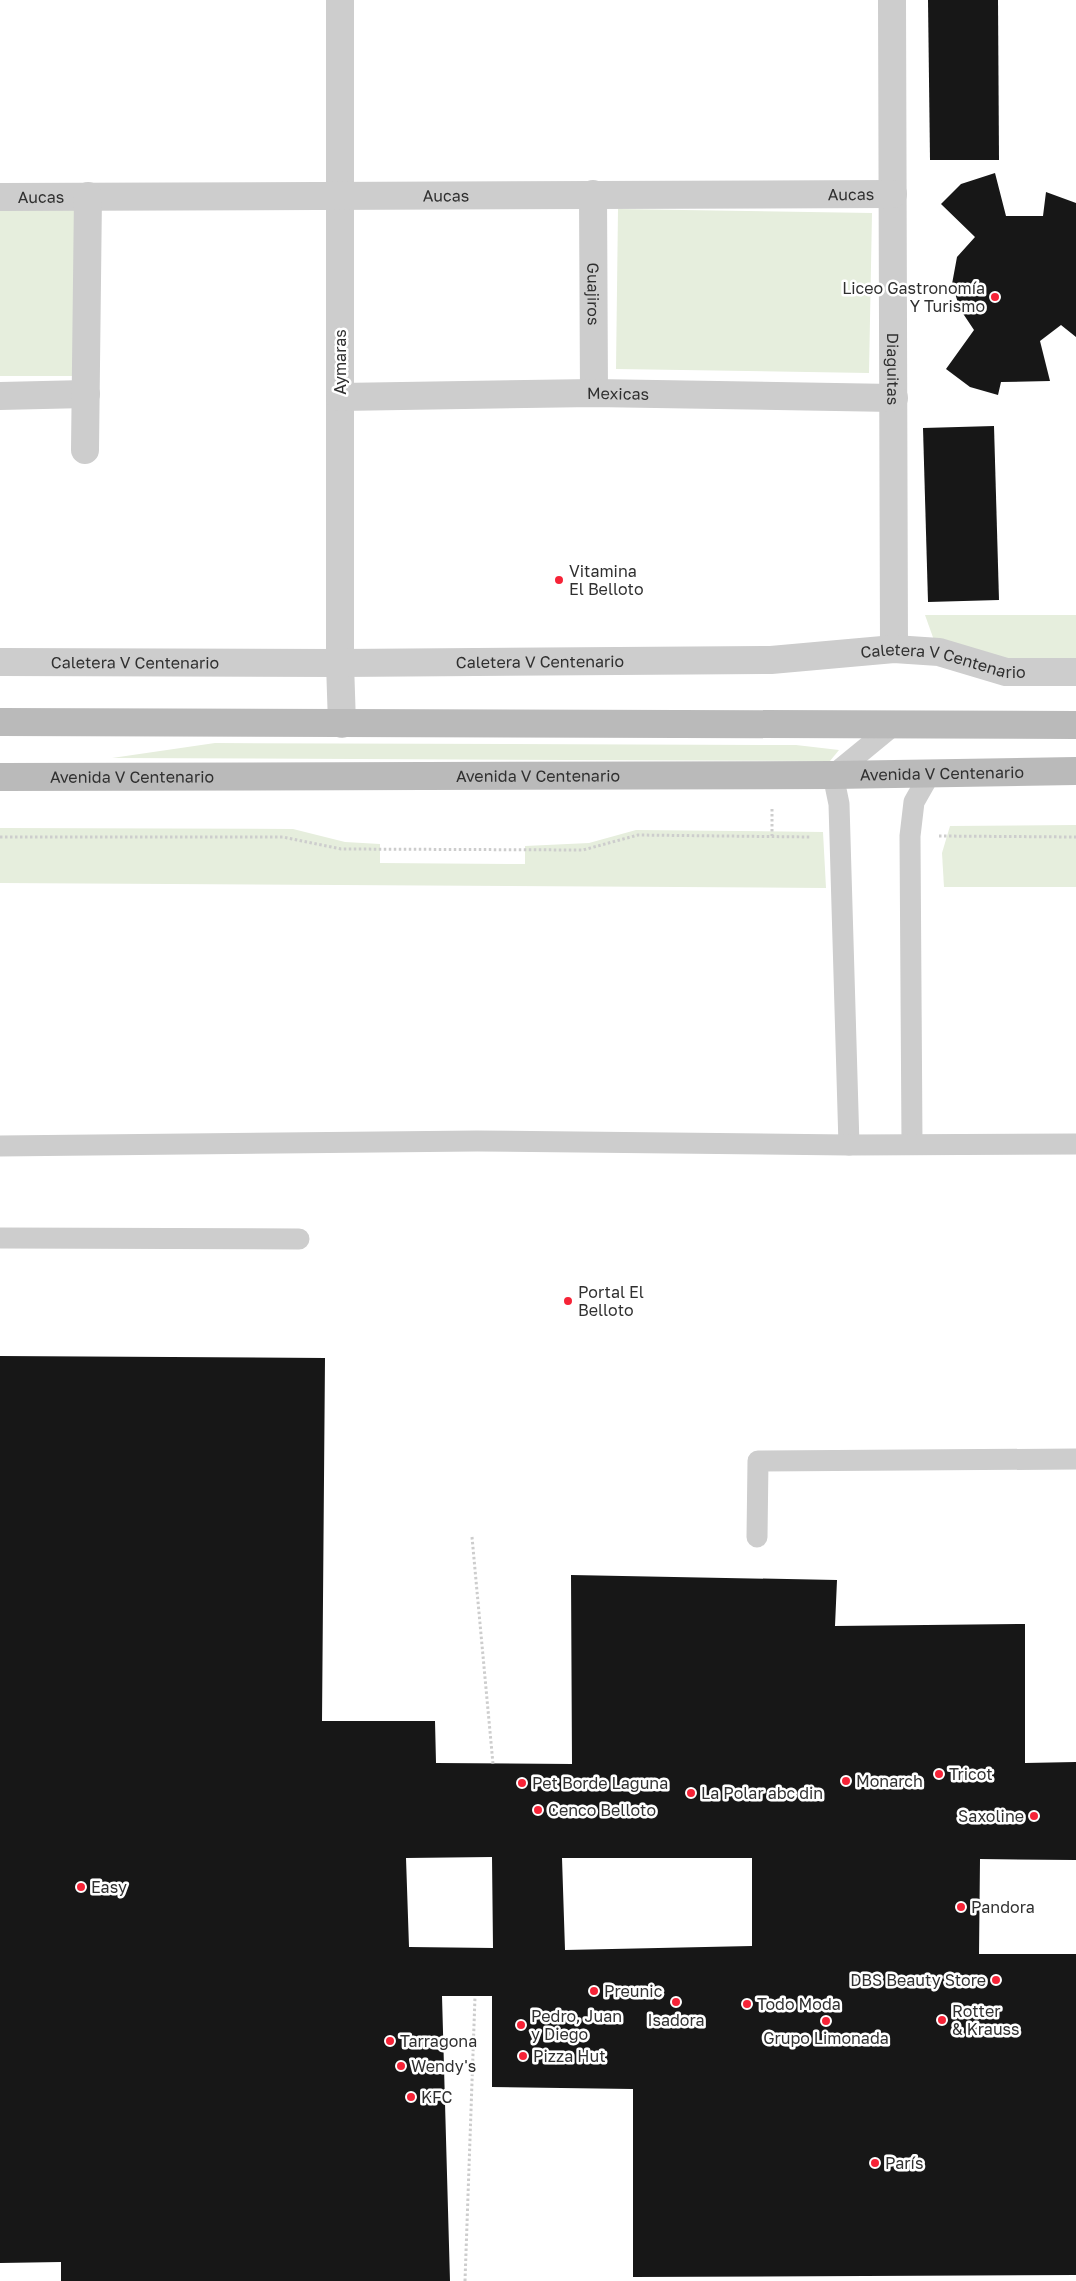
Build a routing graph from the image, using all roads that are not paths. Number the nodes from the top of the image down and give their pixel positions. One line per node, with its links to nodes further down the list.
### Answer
1 (340, 0): 6 (street, Aymaras)
2 (892, 0): 4 (street, Diaguitas)
3 (593, 194): 4 (street, Aucas); 6 (street, Aucas); 8 (street, Guajiros)
4 (893, 194): 12 (street, Diaguitas)
5 (88, 196): 6 (street, Aucas); 7 (street, Aucas); 9 (street)
6 (341, 196): 11 (street, Aymaras)
7 (0, 197)
8 (594, 393): 11 (street, Mexicas); 12 (street, Mexicas)
9 (86, 394): 10 (street); 13 (street)
10 (0, 396)
11 (340, 397): 16 (street, Aymaras)
12 (894, 398): 14 (street, Diaguitas)
13 (85, 450)
14 (894, 649): 16 (street, Caletera V Centenario); 17 (street, Caletera V Centenario)
15 (0, 662): 16 (street, Caletera V Centenario)
16 (340, 663): 19 (street, Aymaras)
17 (1076, 672)
18 (0, 722): 19 (main road)
19 (342, 724): 20 (main road)
20 (894, 725): 21 (main road); 24 (lane)
21 (1076, 725)
22 (1076, 771): 23 (main road, Avenida V Centenario)
23 (931, 772): 24 (main road, Avenida V Centenario); 26 (lane)
24 (833, 775): 25 (main road, Avenida V Centenario); 28 (lane)
25 (0, 777)
26 (912, 1144): 27 (lane); 28 (lane)
27 (1076, 1144)
28 (849, 1145): 29 (lane)
29 (0, 1146)
30 (0, 1238): 31 (lane)
31 (299, 1239)
32 (1076, 1459): 33 (lane)
33 (757, 1537)

